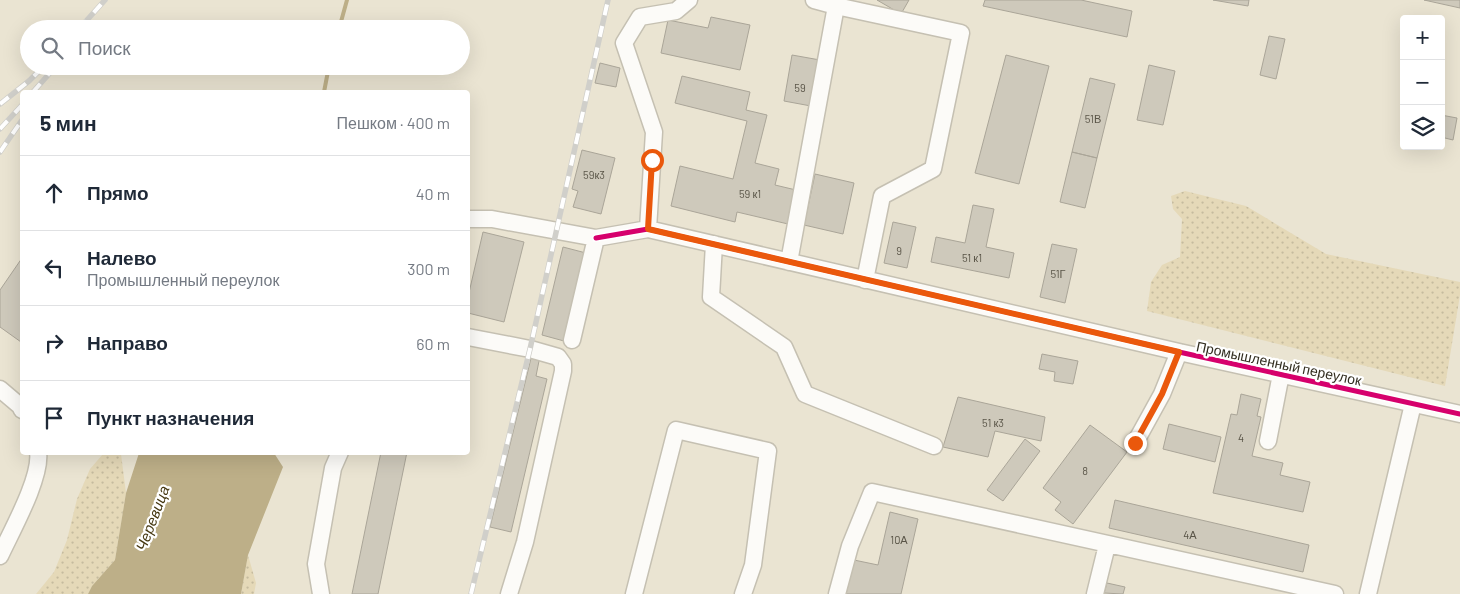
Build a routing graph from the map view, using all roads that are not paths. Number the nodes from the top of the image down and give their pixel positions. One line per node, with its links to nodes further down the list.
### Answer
1 (689, 0): 5 (street)
2 (814, 0): 3 (street)
3 (835, 3): 8 (street); 9 (street)
4 (470, 219): 6 (street)
5 (648, 229): 6 (street, Промышленный переулок); 7 (street, Промышленный переулок)
6 (596, 238): 11 (street)
7 (714, 244): 8 (street, Промышленный переулок); 20 (street)
8 (790, 262): 9 (street, Промышленный переулок)
9 (865, 280): 12 (street, Промышленный переулок)
10 (470, 336): 26 (street)
11 (572, 340)
12 (1179, 352): 13 (street, Промышленный переулок); 19 (street)
13 (1280, 374): 15 (street, Промышленный переулок); 18 (street)
14 (0, 389): 16 (street)
15 (1413, 404): 17 (street, Промышленный переулок); 32 (street)
16 (20, 406)
17 (1460, 414)
18 (1268, 441)
19 (1135, 443)
20 (934, 446)
21 (38, 455): 24 (street)
22 (339, 455): 25 (street)
23 (1107, 544): 29 (street); 30 (street); 31 (street)
24 (0, 556)
25 (321, 594)
26 (509, 594)
27 (634, 594): 28 (street)
28 (743, 594)
29 (837, 594)
30 (1094, 594)
31 (1335, 594)
32 (1368, 594)

